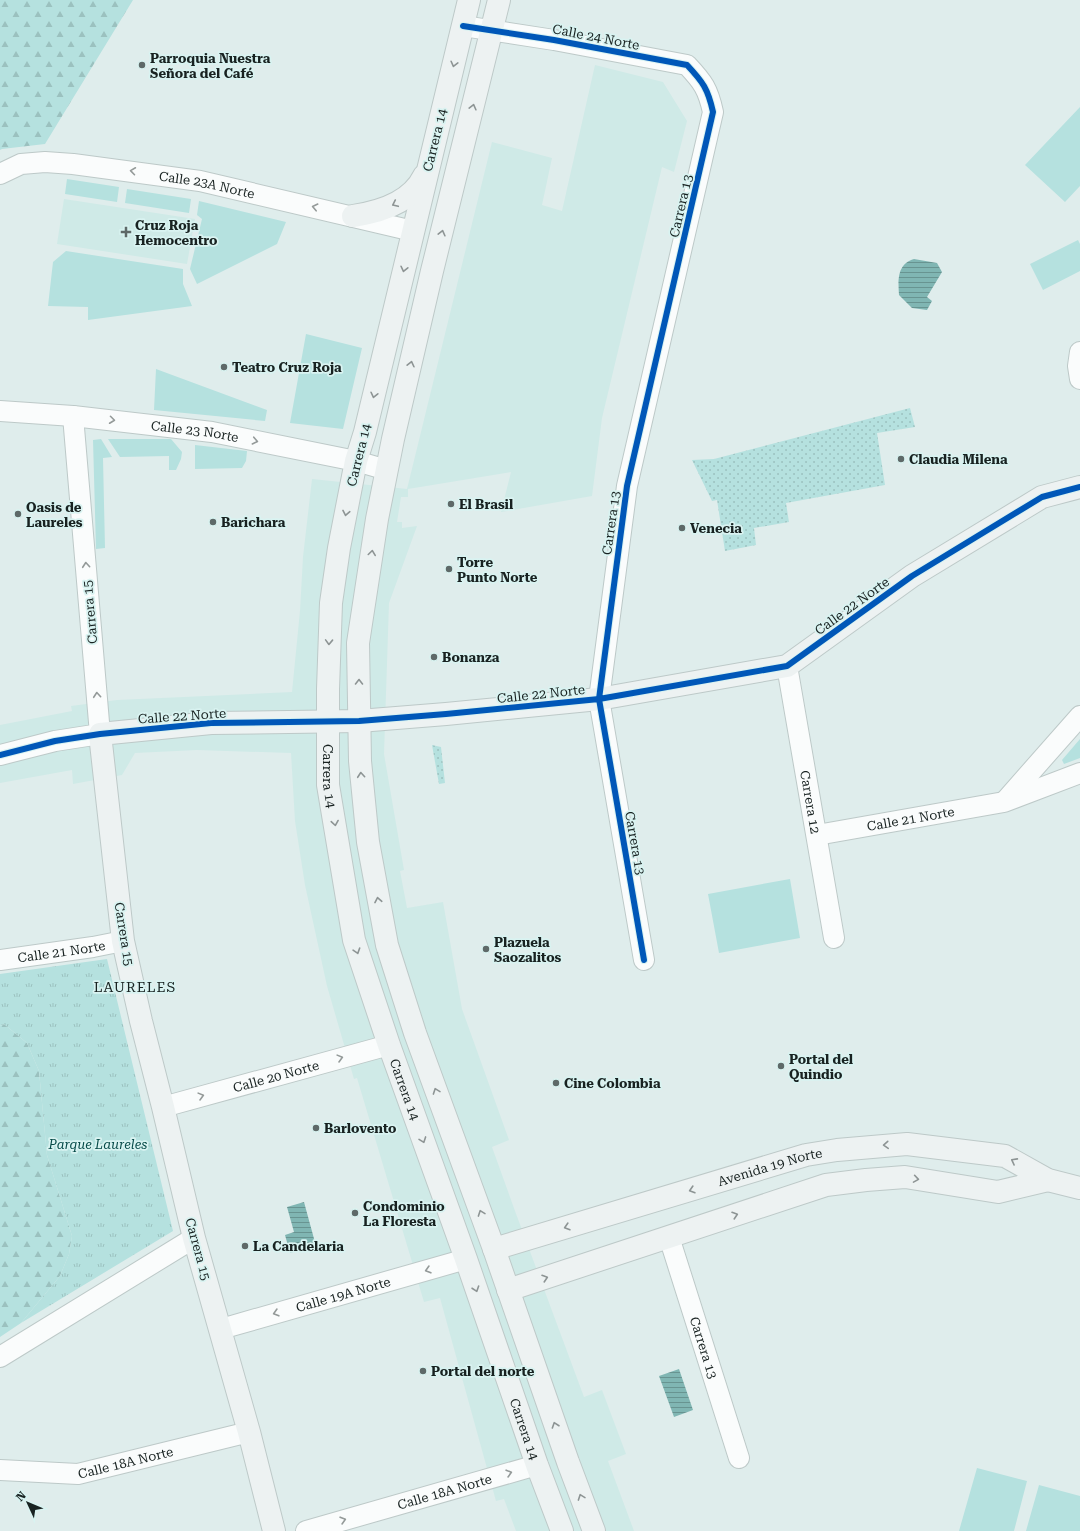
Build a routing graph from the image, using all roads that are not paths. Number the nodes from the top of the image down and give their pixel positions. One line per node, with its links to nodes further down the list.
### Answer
1 (469, 0): 3 (main road, Carrera 14)
2 (499, 0): 4 (main road)
3 (463, 26): 4 (street, Calle 24 Norte); 6 (main road, Carrera 14, one-way to 6)
4 (492, 31): 5 (street, Calle 24 Norte); 15 (main road, one-way to 4)
5 (709, 95): 18 (street, Carrera 13)
6 (429, 166): 8 (main road, one-way to 8); 9 (main road, Carrera 14)
7 (0, 174): 8 (street, Calle 23A Norte, one-way to 7)
8 (353, 216): 9 (street, Calle 23A Norte)
9 (413, 231): 14 (main road, Carrera 14, one-way to 14)
10 (1080, 352): 11 (street)
11 (1080, 378)
12 (0, 411): 13 (street, Calle 23 Norte)
13 (73, 416): 14 (street, Calle 23 Norte, one-way to 14); 22 (street, Carrera 15, one-way to 13)
14 (356, 462): 15 (street, Calle 23 Norte); 21 (main road, Carrera 14, one-way to 21)
15 (387, 470): 20 (main road, one-way to 15)
16 (1080, 487): 17 (main road, Calle 22 Norte)
17 (788, 666): 18 (main road, Calle 22 Norte); 26 (street, Carrera 12)
18 (598, 699): 20 (main road, Calle 22 Norte); 30 (street, Carrera 13)
19 (1080, 716): 25 (street)
20 (359, 721): 21 (main road, Calle 22 Norte); 37 (main road, one-way to 20)
21 (328, 722): 22 (main road, Calle 22 Norte); 31 (main road, Carrera 14, one-way to 31)
22 (100, 734): 23 (street, Calle 22 Norte); 28 (main road, Carrera 15)
23 (0, 755)
24 (1080, 773): 25 (street, Calle 21 Norte)
25 (1004, 802): 26 (street, Calle 21 Norte)
26 (817, 836): 27 (street, Carrera 12)
27 (834, 938)
28 (123, 941): 29 (street, Calle 21 Norte); 32 (main road, Carrera 15)
29 (0, 960)
30 (644, 960)
31 (389, 1045): 32 (street, Calle 20 Norte, one-way to 31); 38 (main road, Carrera 14, one-way to 38)
32 (163, 1106): 36 (main road, Carrera 15)
33 (1048, 1180): 34 (main road, Avenida 19 Norte); 35 (main road, Avenida 19 Norte, one-way to 33); 37 (main road, Avenida 19 Norte, one-way to 37)
34 (1080, 1188)
35 (669, 1237): 39 (main road, Avenida 19 Norte, one-way to 35); 43 (street, Carrera 13)
36 (194, 1238): 40 (main road, Carrera 15); 41 (street)
37 (494, 1250): 39 (main road)
38 (466, 1259): 40 (street, Calle 19A Norte, one-way to 40); 44 (main road, Carrera 14, one-way to 44)
39 (508, 1290): 49 (main road, one-way to 39)
40 (221, 1329): 42 (main road, Carrera 15)
41 (0, 1356)
42 (249, 1432): 45 (street, Calle 18A Norte); 46 (main road, Carrera 15)
43 (739, 1458)
44 (537, 1464): 47 (street, Calle 18A Norte, one-way to 44); 48 (main road, Carrera 14)
45 (0, 1470)
46 (274, 1531)
47 (306, 1531)
48 (562, 1531)
49 (594, 1531)

